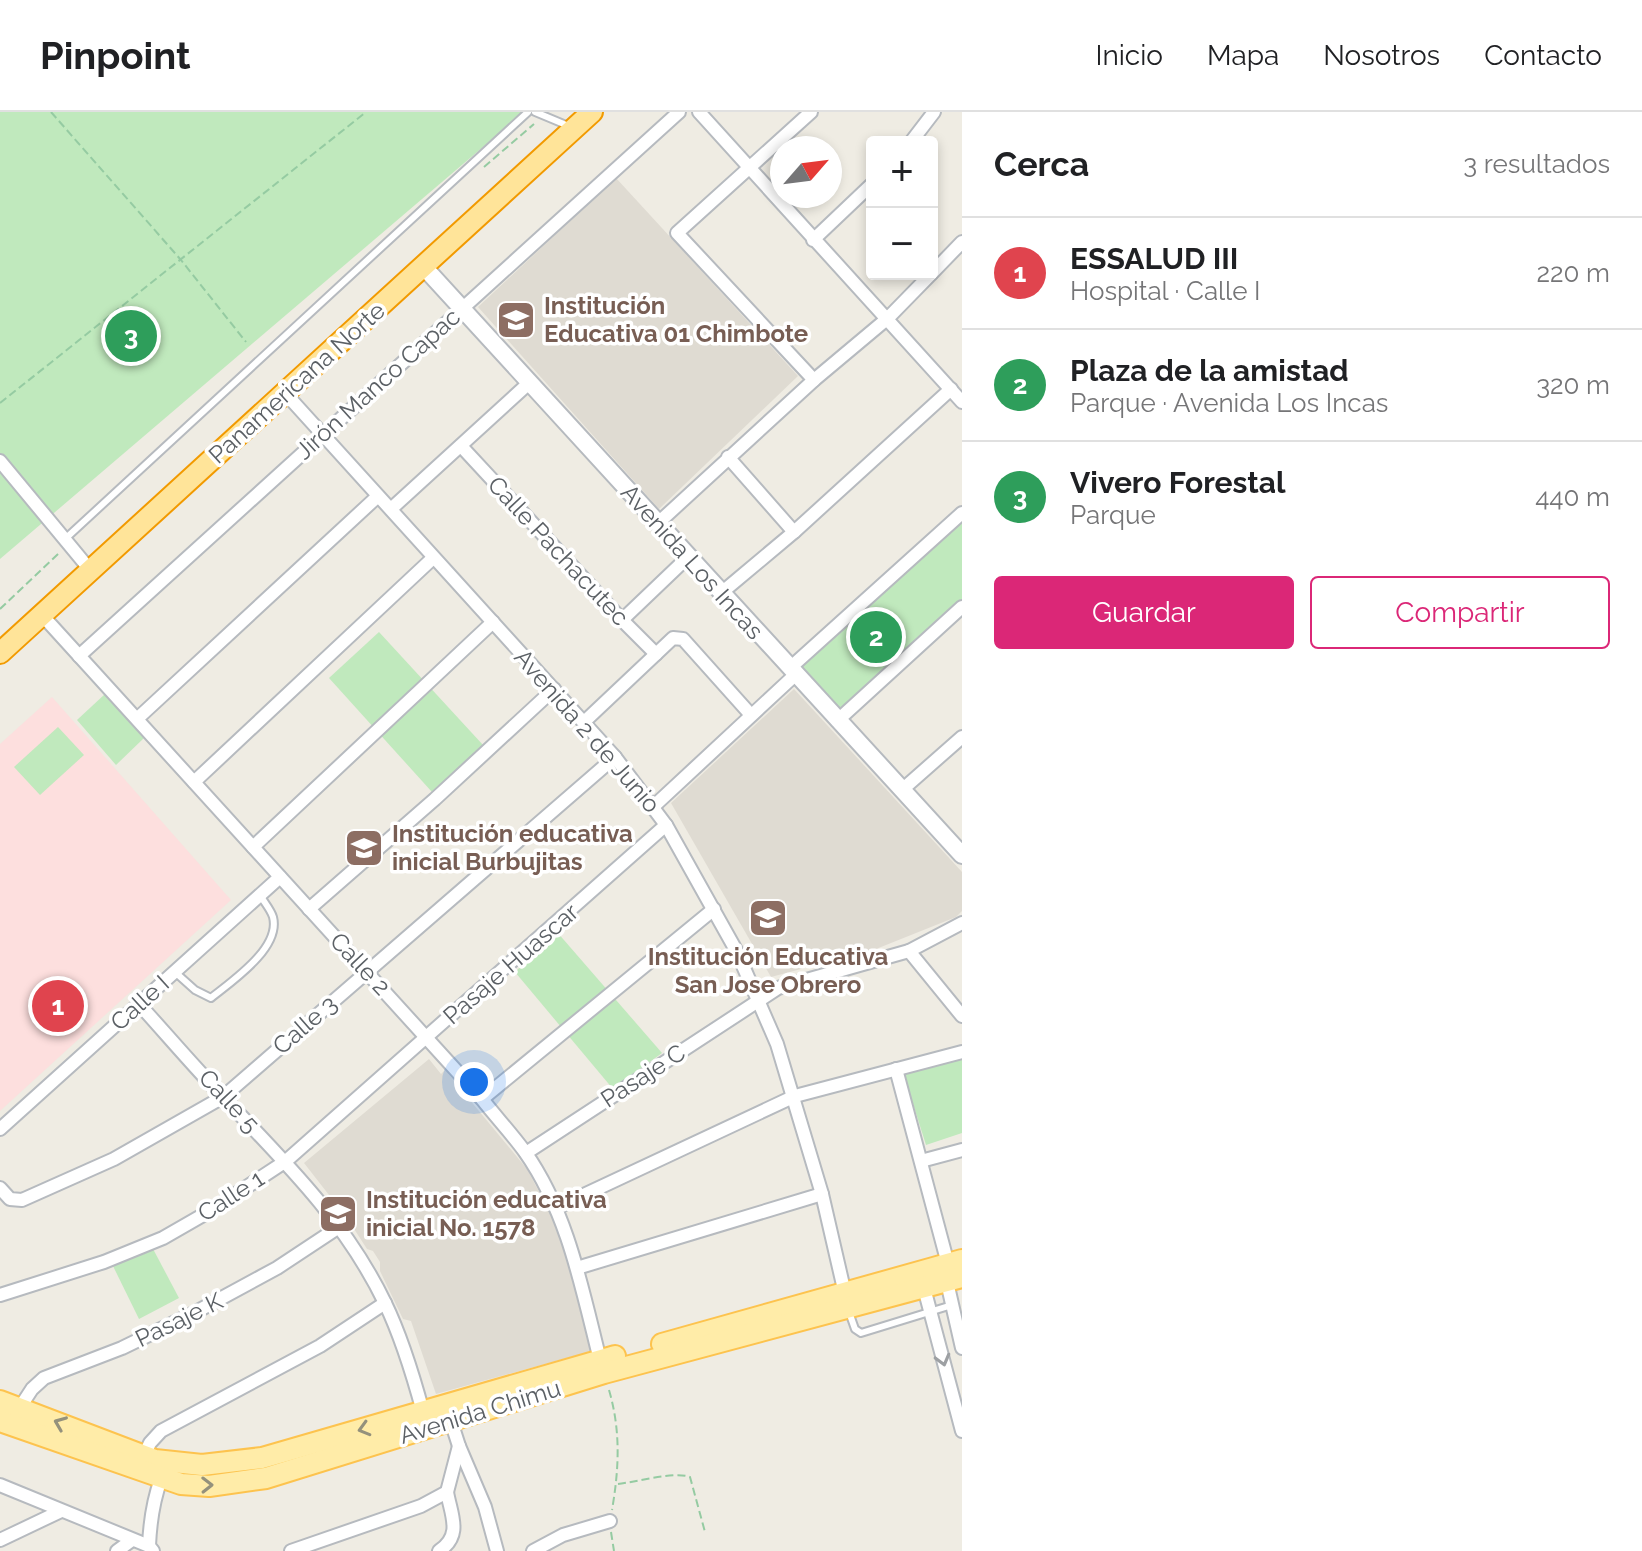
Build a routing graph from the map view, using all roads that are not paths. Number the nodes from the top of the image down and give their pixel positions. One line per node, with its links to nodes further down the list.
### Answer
1 (528, 112): 33 (lane)
2 (535, 112): 8 (lane)
3 (592, 112): 8 (highway, Panamericana Norte)
4 (679, 112): 17 (street, Jirón Manco Capac)
5 (699, 112): 10 (street)
6 (811, 112): 10 (street)
7 (934, 112): 9 (street)
8 (574, 129): 14 (highway, Panamericana Norte)
9 (916, 136)
10 (749, 170): 12 (street); 19 (street)
11 (866, 190): 12 (street)
12 (813, 240): 18 (street)
13 (962, 242): 15 (street)
14 (424, 267): 17 (street, Avenida Los Incas); 22 (highway, Panamericana Norte)
15 (938, 268)
16 (926, 280): 18 (street)
17 (461, 308): 20 (street, Avenida Los Incas); 24 (street, Jirón Manco Capac)
18 (888, 318): 19 (street); 21 (street)
19 (814, 380): 26 (street)
20 (529, 383): 25 (street); 31 (street, Avenida Los Incas)
21 (951, 389): 23 (street); 32 (street)
22 (286, 394): 24 (street, Avenida 2 de Junio); 36 (highway, Panamericana Norte)
23 (962, 402)
24 (322, 435): 28 (street, Avenida 2 de Junio); 44 (street, Jirón Manco Capac)
25 (461, 446): 29 (street); 40 (street, Calle Pachacutec)
26 (728, 457): 31 (street); 32 (street)
27 (0, 461): 33 (street)
28 (378, 496): 29 (street, Avenida 2 de Junio); 48 (street)
29 (391, 509): 35 (street, Avenida 2 de Junio)
30 (962, 513): 45 (street)
31 (657, 524): 34 (street, Avenida Los Incas)
32 (794, 532): 37 (street)
33 (65, 539): 36 (street)
34 (688, 557): 37 (street, Avenida Los Incas); 40 (street)
35 (433, 558): 41 (street, Avenida 2 de Junio); 53 (street)
36 (91, 571): 39 (highway, Panamericana Norte)
37 (720, 594): 45 (street, Avenida Los Incas)
38 (962, 607): 49 (street)
39 (42, 615): 42 (highway, Panamericana Norte); 44 (street, Calle 2)
40 (622, 620): 43 (street, Calle Pachacutec)
41 (493, 622): 46 (street, Avenida 2 de Junio); 57 (street)
42 (0, 653)
43 (656, 654): 47 (street); 50 (street)
44 (79, 656): 48 (street, Calle 2)
45 (792, 672): 47 (street); 49 (street, Avenida Los Incas)
46 (554, 689): 50 (street, Avenida 2 de Junio); 61 (street)
47 (751, 715): 55 (street)
48 (138, 718): 53 (street, Calle 2)
49 (837, 721): 54 (street, Avenida Los Incas)
50 (584, 722): 52 (street, Avenida 2 de Junio)
51 (962, 737): 54 (street)
52 (615, 757): 55 (street, Avenida 2 de Junio); 66 (street, Calle 3)
53 (194, 782): 57 (street, Calle 2)
54 (903, 789): 58 (street, Avenida Los Incas)
55 (654, 806): 56 (street, Avenida 2 de Junio)
56 (666, 825): 62 (street, Avenida 2 de Junio); 70 (street, Pasaje Huascar)
57 (253, 847): 59 (street, Calle 2)
58 (962, 855)
59 (280, 877): 60 (street, Calle I); 61 (street, Calle 2)
60 (260, 895): 65 (street, Calle I); 65 (lane)
61 (309, 909): 66 (street, Calle 2)
62 (714, 909): 67 (street, Avenida 2 de Junio); 75 (street)
63 (962, 923): 64 (street, Pasaje C)
64 (909, 951): 67 (street, Pasaje C); 69 (street)
65 (175, 972): 68 (street, Calle I)
66 (367, 972): 70 (street, Calle 2); 74 (street, Calle 3)
67 (760, 999): 73 (street, Avenida 2 de Junio); 78 (street, Pasaje C)
68 (139, 1004): 74 (street, Calle 5); 76 (street, Calle I)
69 (962, 1016)
70 (427, 1038): 75 (street, Calle 2); 79 (street, Calle 1)
71 (962, 1052): 72 (street)
72 (896, 1069): 73 (street); 80 (street)
73 (795, 1096): 82 (street, Avenida 2 de Junio); 83 (street)
74 (223, 1097): 79 (street, Calle 5); 81 (street, Calle 3)
75 (482, 1099): 78 (street, Calle 2)
76 (0, 1129)
77 (962, 1150): 80 (street)
78 (526, 1153): 83 (street, Calle 2)
79 (286, 1161): 84 (street, Calle 5); 88 (street, Calle 1)
80 (921, 1161): 86 (street)
81 (0, 1188)
82 (822, 1194): 85 (street); 89 (street, Avenida 2 de Junio)
83 (556, 1208): 85 (street, Calle 2)
84 (339, 1227): 90 (street, Calle 5); 98 (street, Pasaje K)
85 (577, 1268): 94 (street, Calle 2)
86 (955, 1271): 87 (main road, Avenida Chimu); 89 (main road, Avenida Chimu); 91 (street)
87 (924, 1288): 89 (main road, Avenida Chimu); 92 (street)
88 (0, 1295)
89 (847, 1301): 92 (lane); 94 (main road, Avenida Chimu)
90 (385, 1303): 96 (street, Calle 5); 101 (street)
91 (952, 1305): 92 (lane); 93 (street)
92 (930, 1312): 99 (street, one-way to 99)
93 (962, 1348)
94 (602, 1367): 97 (main road, Avenida Chimu)
95 (0, 1401): 98 (main road, Avenida Chimu)
96 (423, 1412): 97 (main road, Avenida Chimu); 101 (main road, Avenida Chimu, one-way to 101)
97 (448, 1413): 100 (street); 102 (main road, Avenida Chimu, one-way to 97)
98 (7, 1420): 101 (main road, Avenida Chimu)
99 (962, 1431)
100 (459, 1446): 104 (street); 113 (street)
101 (141, 1463): 102 (main road, Avenida Chimu)
102 (161, 1479): 109 (street)
103 (0, 1485): 105 (street)
104 (447, 1492): 111 (street); 112 (street)
105 (61, 1511): 107 (street); 108 (street)
106 (610, 1521): 114 (street)
107 (0, 1540)
108 (132, 1540): 109 (street); 110 (street)
109 (151, 1548)
110 (117, 1551)
111 (291, 1551)
112 (439, 1551)
113 (497, 1551)
114 (533, 1551)

